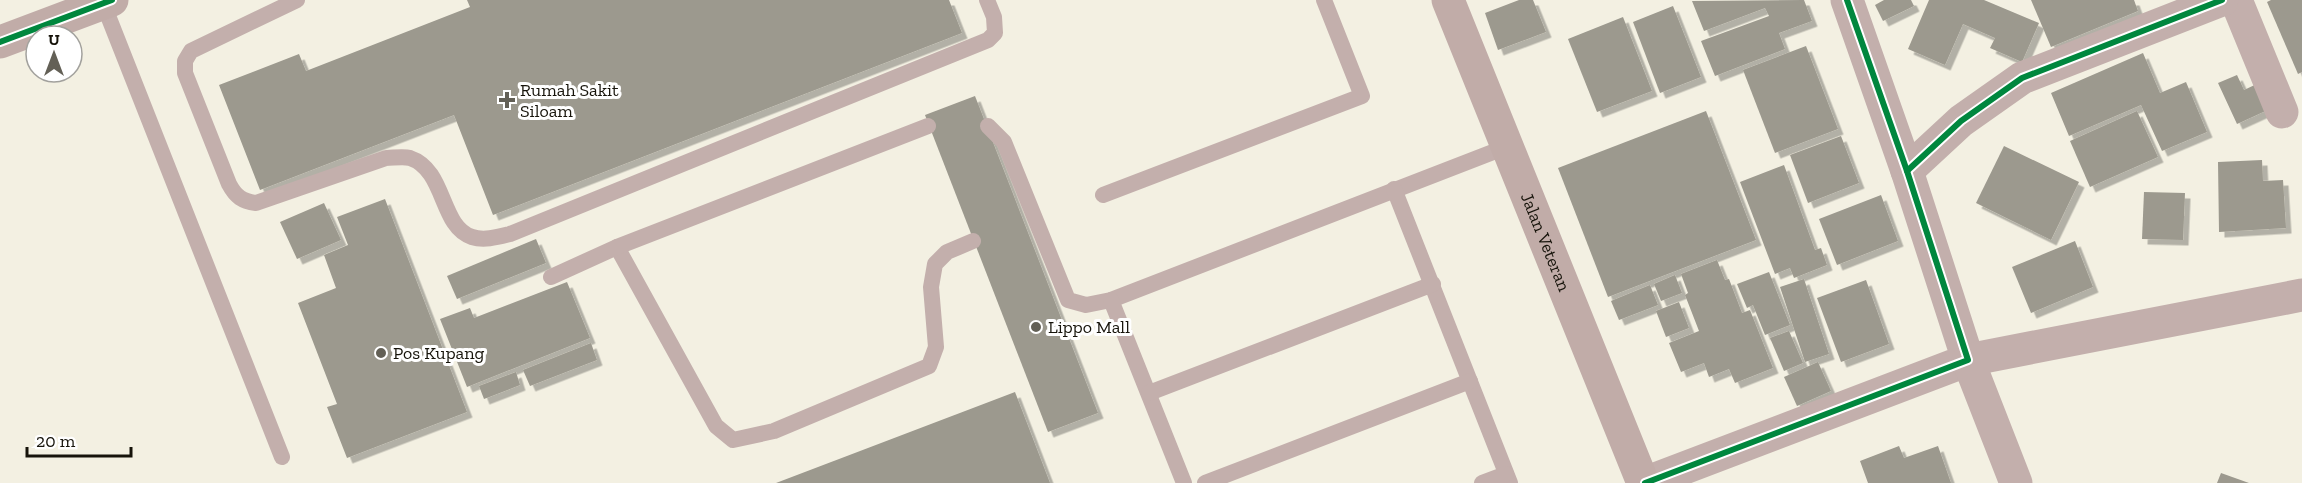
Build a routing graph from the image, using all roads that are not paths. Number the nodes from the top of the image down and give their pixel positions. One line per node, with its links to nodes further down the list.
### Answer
1 (297, 0): 7 (lane)
2 (1324, 0): 16 (lane)
3 (1448, 0): 13 (main road, Jalan Veteran)
4 (1847, 0): 14 (street)
5 (2222, 0): 14 (street)
6 (2236, 0): 10 (street)
7 (989, 1)
8 (108, 2): 9 (main road); 26 (lane)
9 (0, 42)
10 (2282, 112)
11 (928, 126): 18 (lane)
12 (988, 126): 22 (lane)
13 (1506, 147): 15 (lane); 31 (main road, Jalan Veteran)
14 (1907, 171): 23 (street)
15 (1394, 189): 20 (lane); 22 (lane)
16 (1104, 195)
17 (973, 241): 18 (lane)
18 (617, 247): 19 (lane)
19 (551, 277)
20 (1433, 285): 24 (lane); 25 (lane)
21 (2302, 295): 23 (street)
22 (1112, 300): 25 (lane)
23 (1968, 360): 31 (street); 32 (street)
24 (1470, 381): 27 (lane); 29 (lane)
25 (1149, 393): 28 (lane)
26 (282, 457)
27 (1508, 478): 30 (lane)
28 (1184, 483)
29 (1205, 483)
30 (1482, 483)
31 (1644, 483)
32 (2016, 483)

